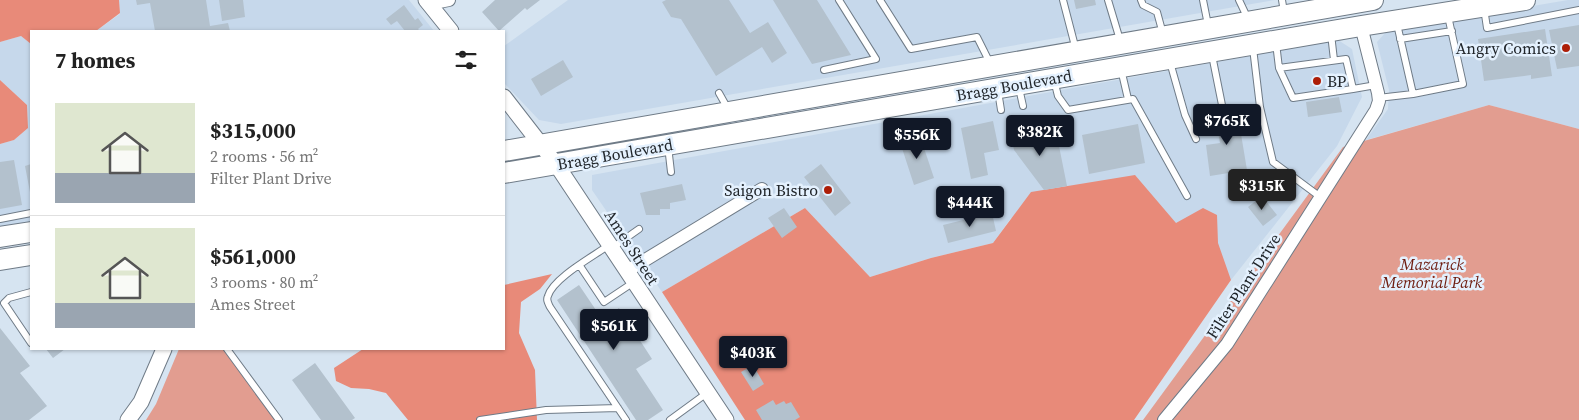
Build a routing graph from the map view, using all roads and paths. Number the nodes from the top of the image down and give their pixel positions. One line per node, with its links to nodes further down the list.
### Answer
1 (449, 0): 10 (street)
2 (840, 0): 33 (lane)
3 (880, 0): 30 (lane)
4 (1063, 0): 27 (lane)
5 (1108, 0): 24 (lane)
6 (1142, 0): 22 (lane)
7 (1202, 0): 18 (lane)
8 (1239, 0): 15 (lane)
9 (1525, 0): 12 (main road, Bragg Boulevard)
10 (429, 1): 19 (street)
11 (1370, 1): 13 (main road, Bragg Boulevard); 26 (main road)
12 (1484, 6): 14 (lane); 16 (main road, Bragg Boulevard)
13 (1283, 8): 15 (main road, Bragg Boulevard)
14 (1579, 10)
15 (1250, 22): 18 (main road, Bragg Boulevard)
16 (1449, 22): 20 (main road, Bragg Boulevard); 40 (lane)
17 (1361, 26): 20 (main road, Bragg Boulevard); 21 (main road, Bragg Boulevard); 36 (street)
18 (1208, 29): 22 (main road, Bragg Boulevard)
19 (450, 30)
20 (1398, 30): 40 (lane)
21 (1330, 31): 23 (main road, Bragg Boulevard); 29 (lane)
22 (1163, 36): 24 (main road, Bragg Boulevard)
23 (1276, 41): 25 (main road, Bragg Boulevard); 32 (lane)
24 (1120, 44): 27 (main road, Bragg Boulevard)
25 (1253, 44): 26 (main road, Bragg Boulevard); 57 (lane)
26 (1214, 51): 28 (main road, Bragg Boulevard); 44 (lane)
27 (1076, 52): 30 (main road, Bragg Boulevard)
28 (1169, 59): 31 (main road, Bragg Boulevard); 48 (lane)
29 (1334, 60): 32 (lane); 38 (lane)
30 (991, 66): 47 (main road, Bragg Boulevard)
31 (1121, 67): 34 (main road, Bragg Boulevard); 42 (lane)
32 (1280, 68): 38 (lane)
33 (824, 70)
34 (1054, 79): 35 (main road, Bragg Boulevard); 42 (lane)
35 (1019, 85): 37 (main road, Bragg Boulevard); 45 (lane)
36 (1376, 85): 38 (lane); 41 (street)
37 (998, 88): 46 (lane); 50 (main road, Bragg Boulevard)
38 (1353, 89)
39 (719, 93): 47 (lane)
40 (1413, 94): 41 (lane)
41 (1378, 98): 57 (street, Filter Plant Drive)
42 (1128, 99): 56 (lane)
43 (507, 105): 49 (street, Ames Street)
44 (1222, 105)
45 (1023, 106)
46 (1001, 110)
47 (730, 112): 49 (main road, Bragg Boulevard)
48 (1196, 139)
49 (541, 144): 51 (main road, Bragg Boulevard); 52 (street, Ames Street)
50 (667, 145): 52 (main road, Bragg Boulevard); 53 (lane)
51 (505, 150)
52 (556, 164): 54 (main road, Bragg Boulevard); 62 (street, Ames Street)
53 (671, 172)
54 (505, 173)
55 (762, 188): 64 (street)
56 (1187, 196)
57 (1319, 196): 77 (street, Filter Plant Drive)
58 (0, 219): 59 (lane)
59 (25, 226): 61 (main road)
60 (639, 229): 62 (lane)
61 (0, 237)
62 (611, 246): 63 (lane); 64 (street, Ames Street)
63 (580, 266): 64 (lane); 70 (lane)
64 (631, 276): 69 (street, Ames Street)
65 (30, 292): 66 (lane)
66 (30, 342)
67 (164, 350): 71 (street)
68 (228, 350): 72 (lane)
69 (708, 393): 75 (lane); 76 (street, Ames Street)
70 (618, 408): 73 (lane); 74 (lane)
71 (128, 420)
72 (279, 420)
73 (480, 420)
74 (626, 420)
75 (670, 420)
76 (726, 420)
77 (1164, 420)

